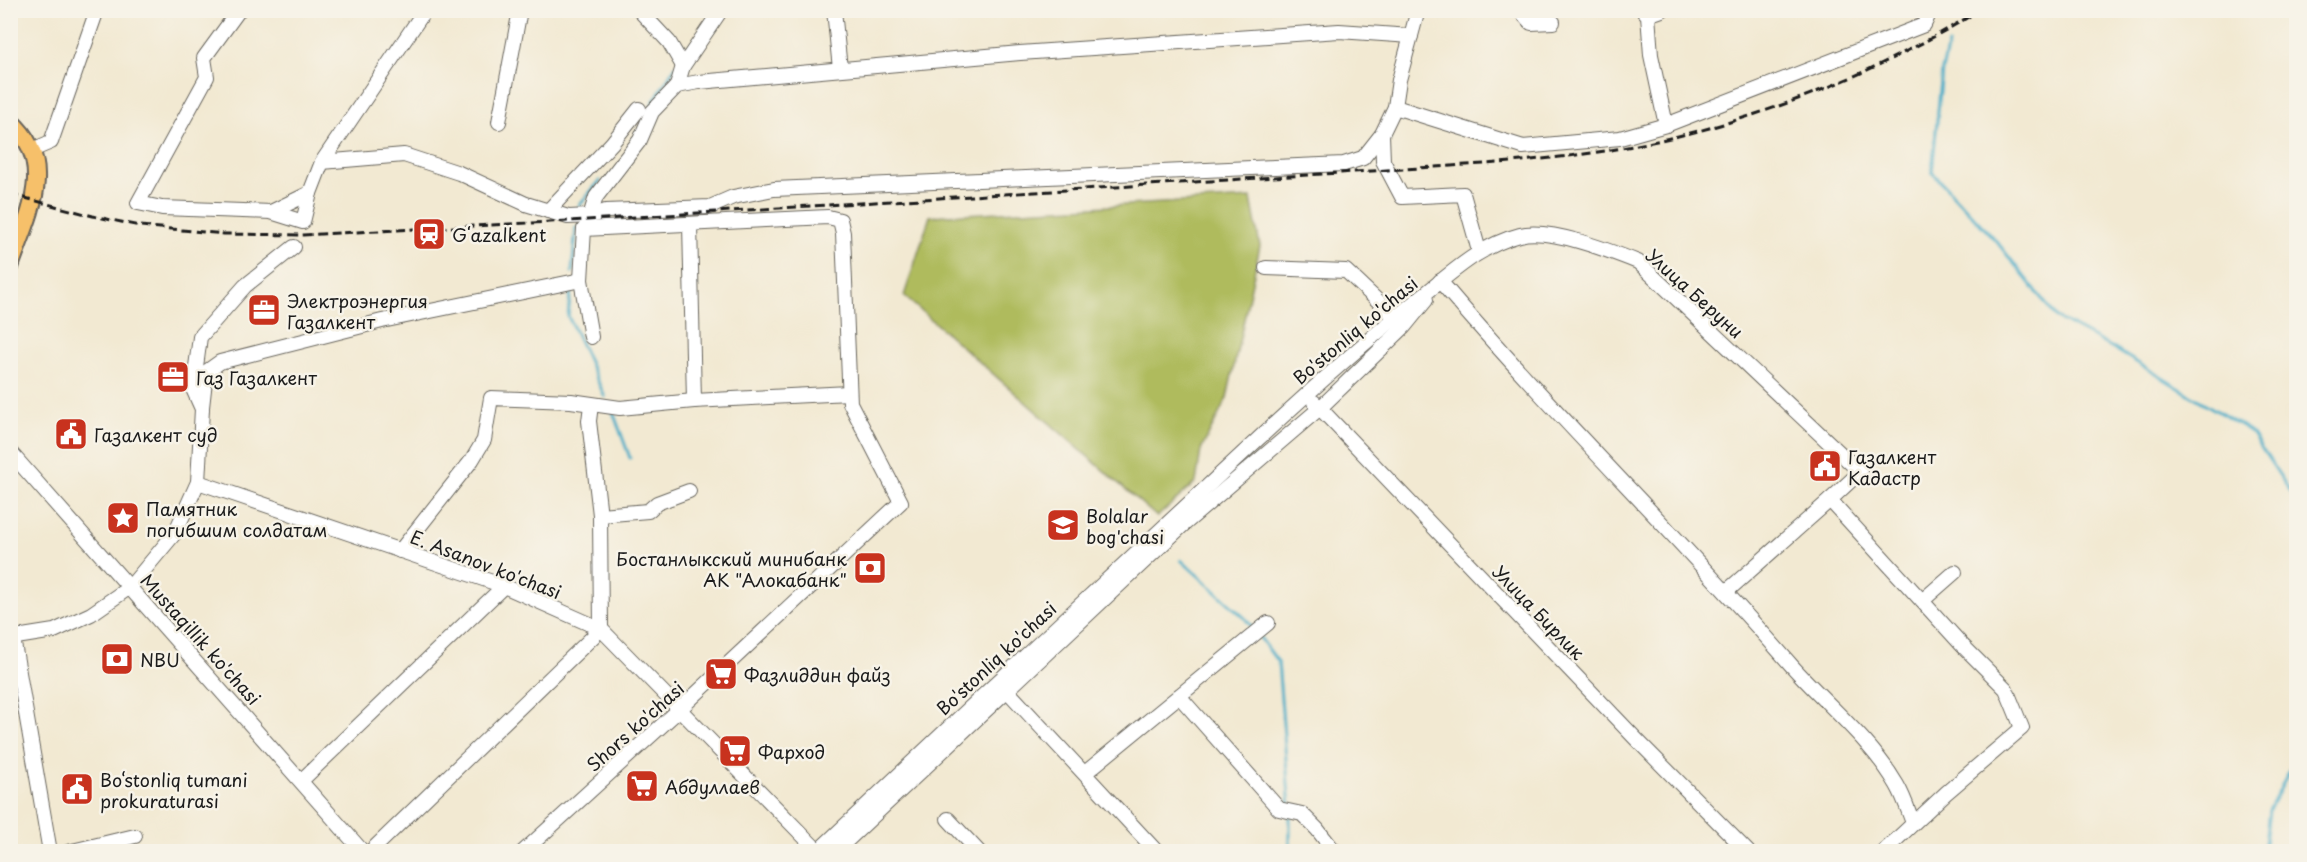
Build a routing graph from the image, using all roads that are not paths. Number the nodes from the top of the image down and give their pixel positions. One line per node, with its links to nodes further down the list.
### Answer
1 (97, 10): 24 (street)
2 (239, 10): 28 (street)
3 (425, 10): 25 (street)
4 (520, 10): 21 (street)
5 (639, 10): 15 (street)
6 (722, 10): 15 (street)
7 (834, 10): 16 (street)
8 (1418, 10): 14 (street)
9 (1528, 10): 13 (street)
10 (1662, 10): 12 (street)
11 (1926, 10): 22 (street)
12 (1646, 13): 22 (street)
13 (1553, 22)
14 (1411, 36): 16 (street); 18 (street)
15 (683, 66): 17 (street)
16 (840, 69): 17 (street)
17 (677, 86): 29 (street)
18 (1395, 107): 22 (street); 23 (street)
19 (639, 108): 27 (street)
20 (10, 122): 24 (main road)
21 (499, 123)
22 (1666, 125)
23 (1382, 134): 29 (street); 32 (street)
24 (32, 150): 33 (main road)
25 (322, 162): 26 (street); 27 (street)
26 (310, 193): 28 (street); 28 (street)
27 (548, 211): 29 (street)
28 (271, 212)
29 (590, 216)
30 (690, 224): 35 (street); 39 (street); 41 (street)
31 (294, 247): 44 (street)
32 (1479, 251): 36 (street, Улица Беруни); 48 (street, Улица Беруни)
33 (10, 267)
34 (1266, 268): 37 (street)
35 (581, 280): 38 (street); 44 (street)
36 (1440, 281): 37 (street, Bo'stonliq ko'chasi); 43 (street, Bo'stonliq ko'chasi); 54 (street)
37 (1395, 317): 40 (street, Bo'stonliq ko'chasi)
38 (591, 337)
39 (849, 393): 41 (street); 61 (street, Shors ko'chasi)
40 (1307, 394): 43 (street, Улица Бирлик); 59 (street, Bo'stonliq ko'chasi)
41 (694, 401): 42 (street)
42 (591, 405): 49 (street); 50 (street)
43 (1320, 408): 59 (street, Bo'stonliq ko'chasi); 77 (street, Улица Бирлик)
44 (202, 409): 46 (street)
45 (10, 452): 53 (street, Mustaqillik ko'chasi)
46 (198, 482): 50 (street, E. Asanov ko'chasi); 53 (street)
47 (689, 491): 49 (street)
48 (1830, 500): 54 (street); 55 (street)
49 (600, 515): 57 (street)
50 (400, 551): 52 (street, E. Asanov ko'chasi)
51 (1955, 572): 55 (street)
52 (504, 586): 57 (street, E. Asanov ko'chasi); 63 (street)
53 (130, 587): 58 (street); 63 (street, Mustaqillik ko'chasi)
54 (1727, 591): 65 (street)
55 (1922, 601): 65 (street)
56 (1266, 625): 60 (street)
57 (601, 629): 61 (street, E. Asanov ko'chasi); 71 (street)
58 (12, 638): 68 (street)
59 (1002, 685): 62 (street); 67 (street, Bo'stonliq ko'chasi); 73 (street, Bo'stonliq ko'chasi)
60 (1179, 696): 62 (street); 76 (street)
61 (681, 708): 67 (street, E. Asanov ko'chasi); 72 (street, Shors ko'chasi)
62 (1085, 773): 75 (street)
63 (302, 780): 70 (street, Mustaqillik ko'chasi)
64 (948, 819): 74 (street)
65 (1912, 823): 78 (street)
66 (135, 836): 69 (street)
67 (818, 851)
68 (50, 852)
69 (68, 852)
70 (363, 852)
71 (370, 852)
72 (523, 852)
73 (835, 852)
74 (979, 852)
75 (1157, 852)
76 (1335, 852)
77 (1748, 852)
78 (1883, 852)

